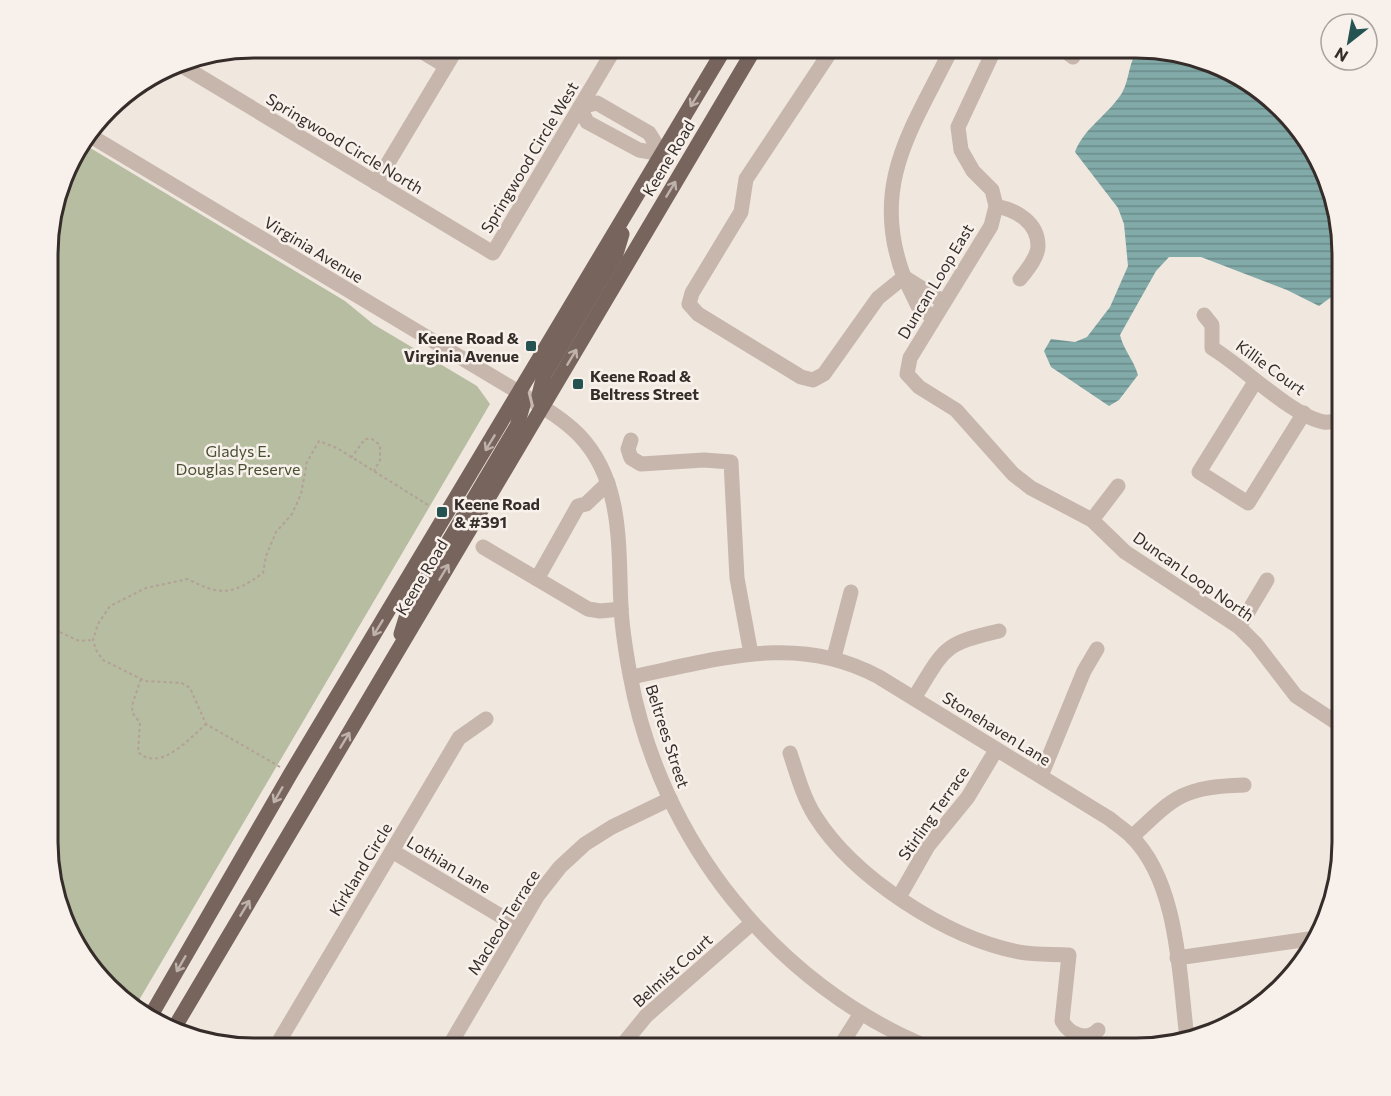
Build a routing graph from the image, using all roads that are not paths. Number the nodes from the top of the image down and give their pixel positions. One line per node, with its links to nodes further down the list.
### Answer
1 (434, 59): 9 (street)
2 (450, 59): 9 (street)
3 (608, 59): 11 (street, Springwood Circle West)
4 (718, 59): 13 (main road, Keene Road, one-way to 13)
5 (748, 59): 26 (main road, Keene Road, one-way to 5)
6 (826, 59): 18 (street)
7 (947, 59): 18 (street)
8 (990, 59): 16 (street)
9 (446, 66): 14 (street)
10 (189, 70): 14 (street, Springwood Circle North)
11 (580, 107): 13 (street); 13 (street); 17 (street, Springwood Circle West)
12 (96, 139): 25 (street, Virginia Avenue)
13 (662, 154): 15 (main road, Keene Road)
14 (376, 183): 17 (street, Springwood Circle North)
15 (632, 206): 25 (main road, Keene Road); 26 (main road)
16 (996, 206): 19 (street); 20 (street, Duncan Loop East)
17 (493, 253)
18 (904, 277): 20 (street); 22 (street)
19 (1020, 279)
20 (944, 302): 22 (street, Duncan Loop East)
21 (1204, 315): 24 (street, Killie Court)
22 (934, 318): 23 (street, Duncan Loop East)
23 (907, 374): 32 (street, Duncan Loop North)
24 (1255, 382): 27 (street, Killie Court); 27 (street)
25 (520, 393): 26 (street, Beltrees Street); 42 (main road); 60 (main road, Keene Road, one-way to 60)
26 (542, 407): 30 (street, Beltrees Street); 42 (main road, Keene Road, one-way to 26)
27 (1304, 413): 28 (street, Killie Court)
28 (1332, 421)
29 (631, 440): 41 (street)
30 (608, 483): 34 (street); 37 (street, Beltrees Street)
31 (1118, 486): 32 (street)
32 (1092, 520): 38 (street, Duncan Loop North)
33 (483, 547): 34 (street)
34 (537, 579): 37 (street)
35 (1267, 580): 38 (street)
36 (851, 592): 43 (street)
37 (621, 609): 44 (street, Beltrees Street)
38 (1239, 627): 47 (street, Duncan Loop North)
39 (999, 631): 45 (street)
40 (1097, 649): 50 (street)
41 (751, 654): 43 (street, Stonehaven Lane); 44 (street, Stonehaven Lane)
42 (395, 655): 62 (main road, Keene Road, one-way to 42)
43 (834, 657): 45 (street, Stonehaven Lane)
44 (630, 677): 52 (street, Beltrees Street)
45 (915, 698): 48 (street, Stonehaven Lane)
46 (486, 719): 54 (street, Kirkland Circle)
47 (1332, 720)
48 (996, 750): 50 (street, Stonehaven Lane); 55 (street, Stirling Terrace)
49 (790, 753): 55 (street)
50 (1041, 776): 53 (street, Stonehaven Lane)
51 (1244, 785): 53 (street)
52 (670, 800): 56 (street, Beltrees Street); 57 (street, Macleod Terrace)
53 (1132, 837): 59 (street, Stonehaven Lane)
54 (392, 851): 57 (street, Lothian Lane); 65 (street, Kirkland Circle)
55 (899, 897): 63 (street)
56 (752, 923): 61 (street, Beltrees Street); 67 (street, Belmist Court)
57 (519, 927): 66 (street, Macleod Terrace)
58 (1306, 939): 59 (street)
59 (1177, 958): 64 (street, Stonehaven Lane)
60 (154, 1010)
61 (860, 1015): 68 (street); 69 (street, Beltrees Street)
62 (177, 1022)
63 (1098, 1030)
64 (1186, 1031)
65 (282, 1037)
66 (453, 1037)
67 (629, 1037)
68 (846, 1038)
69 (908, 1038)

